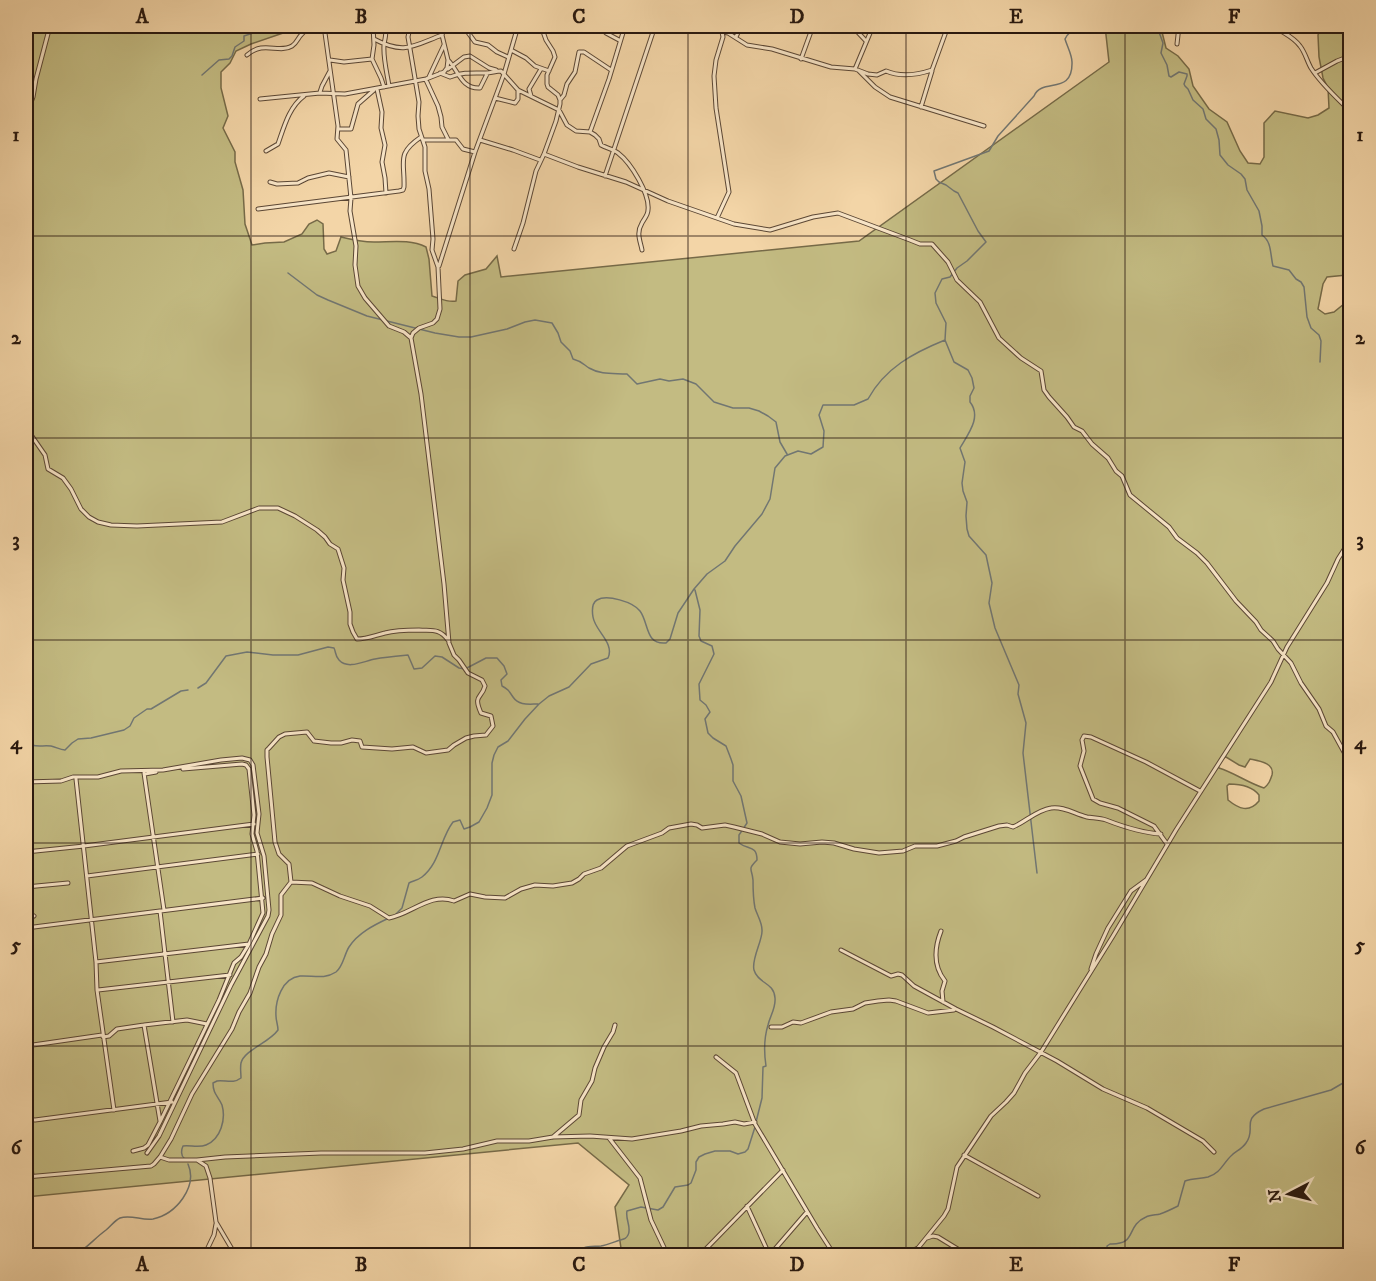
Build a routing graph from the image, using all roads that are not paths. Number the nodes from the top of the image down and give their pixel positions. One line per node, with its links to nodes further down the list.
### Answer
1 (50, 26): 71 (street)
2 (312, 26): 34 (street)
3 (324, 26): 39 (street)
4 (373, 26): 26 (street)
5 (385, 26): 29 (street)
6 (412, 26): 32 (street)
7 (491, 26): 22 (street)
8 (518, 26): 33 (street)
9 (541, 26): 49 (street)
10 (599, 26): 27 (street)
11 (625, 26): 27 (street)
12 (655, 26): 78 (street)
13 (679, 26): 23 (street)
14 (741, 26): 25 (street)
15 (813, 26): 37 (street)
16 (852, 26): 28 (street)
17 (873, 26): 28 (street)
18 (948, 26): 47 (street)
19 (1179, 26): 31 (street)
20 (1274, 26): 51 (street)
21 (445, 27): 22 (street); 24 (street)
22 (464, 27): 36 (street)
23 (722, 32): 25 (street); 92 (street)
24 (442, 35): 30 (street); 32 (street)
25 (736, 37): 37 (street)
26 (374, 39): 29 (street); 38 (street)
27 (620, 40): 45 (street)
28 (866, 41): 46 (street)
29 (384, 44): 32 (street); 57 (street)
30 (445, 44): 40 (street); 55 (street)
31 (1177, 44)
32 (410, 48): 56 (street)
33 (511, 50): 36 (street); 43 (street)
34 (247, 55)
35 (1350, 56): 51 (street)
36 (508, 57): 54 (street)
37 (801, 58): 46 (street)
38 (372, 59): 39 (street); 58 (street)
39 (329, 60): 42 (street)
40 (448, 60): 41 (street); 44 (street)
41 (453, 65): 44 (street); 48 (street); 52 (street)
42 (331, 69): 61 (street); 62 (street)
43 (541, 69): 49 (street); 65 (street)
44 (446, 70): 50 (street)
45 (611, 70): 67 (street); 74 (street)
46 (857, 70): 47 (street); 68 (street)
47 (932, 70): 68 (street)
48 (498, 71): 53 (street); 54 (street)
49 (549, 71): 67 (street)
50 (440, 73): 52 (street); 55 (street)
51 (1315, 73): 70 (street)
52 (459, 74): 53 (street); 53 (street)
53 (487, 74)
54 (504, 74): 60 (street); 64 (street)
55 (427, 79): 56 (street); 76 (street)
56 (416, 82): 57 (street); 75 (street)
57 (389, 86): 58 (street)
58 (384, 87): 59 (street)
59 (375, 89): 62 (street); 73 (street); 87 (street)
60 (518, 90): 64 (street); 65 (street)
61 (320, 93): 62 (street); 63 (street)
62 (334, 93): 73 (street)
63 (305, 94): 66 (street); 79 (street)
64 (495, 98): 77 (street)
65 (533, 98): 69 (street)
66 (260, 99)
67 (560, 100): 69 (street)
68 (921, 107): 72 (street)
69 (558, 110): 74 (street); 81 (street)
70 (1350, 111)
71 (26, 116)
72 (984, 126)
73 (338, 129): 84 (street)
74 (590, 132): 78 (street)
75 (422, 139): 76 (street); 87 (street); 95 (street)
76 (448, 140): 80 (street)
77 (480, 140): 80 (street); 82 (street)
78 (613, 150): 83 (street); 86 (street)
79 (266, 151)
80 (475, 152): 95 (street)
81 (544, 153): 82 (street); 83 (street)
82 (540, 160): 93 (street)
83 (605, 176): 86 (street)
84 (349, 177): 85 (street); 88 (street)
85 (270, 182)
86 (644, 190): 92 (street); 94 (street)
87 (386, 194): 88 (street)
88 (351, 198): 90 (street); 96 (street)
89 (26, 200): 91 (street)
90 (258, 209)
91 (26, 219)
92 (717, 219): 100 (street)
93 (514, 249)
94 (642, 250)
95 (438, 267): 96 (street)
96 (411, 338): 99 (street)
97 (26, 422): 99 (street)
98 (1350, 540): 100 (street)
99 (448, 640): 118 (street)
100 (1284, 656): 101 (street); 106 (street)
101 (1350, 763)
102 (140, 771): 103 (street); 105 (street); 107 (street)
103 (145, 774): 107 (street); 109 (street)
104 (76, 779): 111 (street)
105 (26, 782)
106 (1200, 791): 108 (street); 110 (street)
107 (256, 824): 109 (street); 113 (street); 128 (street)
108 (1161, 834): 110 (street); 118 (street)
109 (154, 836): 111 (street); 115 (street)
110 (1167, 844): 117 (street)
111 (84, 846): 112 (street); 116 (street)
112 (26, 852): 114 (street)
113 (258, 854): 115 (street); 121 (street)
114 (26, 867)
115 (158, 867): 116 (street); 123 (street)
116 (87, 876): 125 (street)
117 (1148, 879): 134 (street); 134 (street)
118 (291, 882): 163 (street)
119 (68, 883): 120 (street)
120 (26, 887)
121 (263, 898): 123 (street); 128 (street)
122 (26, 911): 124 (street)
123 (162, 911): 125 (street); 131 (street)
124 (34, 916)
125 (92, 921): 126 (street); 132 (street)
126 (26, 928)
127 (941, 932): 139 (street)
128 (256, 935): 129 (street)
129 (251, 944): 131 (street); 133 (street); 138 (street)
130 (841, 950): 139 (street)
131 (165, 955): 132 (street); 135 (street)
132 (96, 962): 136 (street)
133 (230, 975): 135 (street); 137 (street)
134 (1088, 977): 148 (street)
135 (168, 982): 136 (street); 141 (street)
136 (97, 990): 146 (street)
137 (219, 1000): 138 (street); 142 (street)
138 (224, 1001): 150 (street)
139 (943, 1002): 140 (street)
140 (956, 1009): 145 (street); 148 (street)
141 (173, 1022): 142 (street); 143 (street)
142 (207, 1024): 150 (street)
143 (144, 1025): 146 (street); 152 (street)
144 (615, 1025): 157 (street)
145 (771, 1027)
146 (102, 1036): 147 (street); 153 (street)
147 (26, 1046)
148 (1041, 1052): 160 (street); 162 (street)
149 (717, 1057): 156 (street)
150 (173, 1101): 152 (street); 155 (street); 161 (street)
151 (26, 1102): 154 (street)
152 (156, 1104): 153 (street); 155 (street)
153 (114, 1110): 154 (street)
154 (26, 1119): 167 (street)
155 (160, 1122): 159 (street)
156 (755, 1122): 158 (street); 165 (street)
157 (553, 1137): 158 (street); 164 (street)
158 (608, 1138): 177 (street)
159 (134, 1151)
160 (1214, 1152)
161 (147, 1153)
162 (964, 1155): 168 (street); 172 (street)
163 (160, 1157): 164 (street); 167 (street)
164 (197, 1160): 171 (street)
165 (783, 1170): 169 (street); 170 (street)
166 (26, 1177): 167 (street)
167 (32, 1177)
168 (1038, 1196)
169 (747, 1206): 174 (street); 178 (street)
170 (807, 1212): 174 (street); 179 (street)
171 (216, 1222): 175 (street); 176 (street)
172 (926, 1239): 173 (street); 182 (street)
173 (918, 1248): 180 (street); 181 (street)
174 (769, 1255)
175 (204, 1256)
176 (236, 1256)
177 (668, 1256)
178 (699, 1256)
179 (835, 1256)
180 (908, 1256)
181 (914, 1256)
182 (969, 1256)

